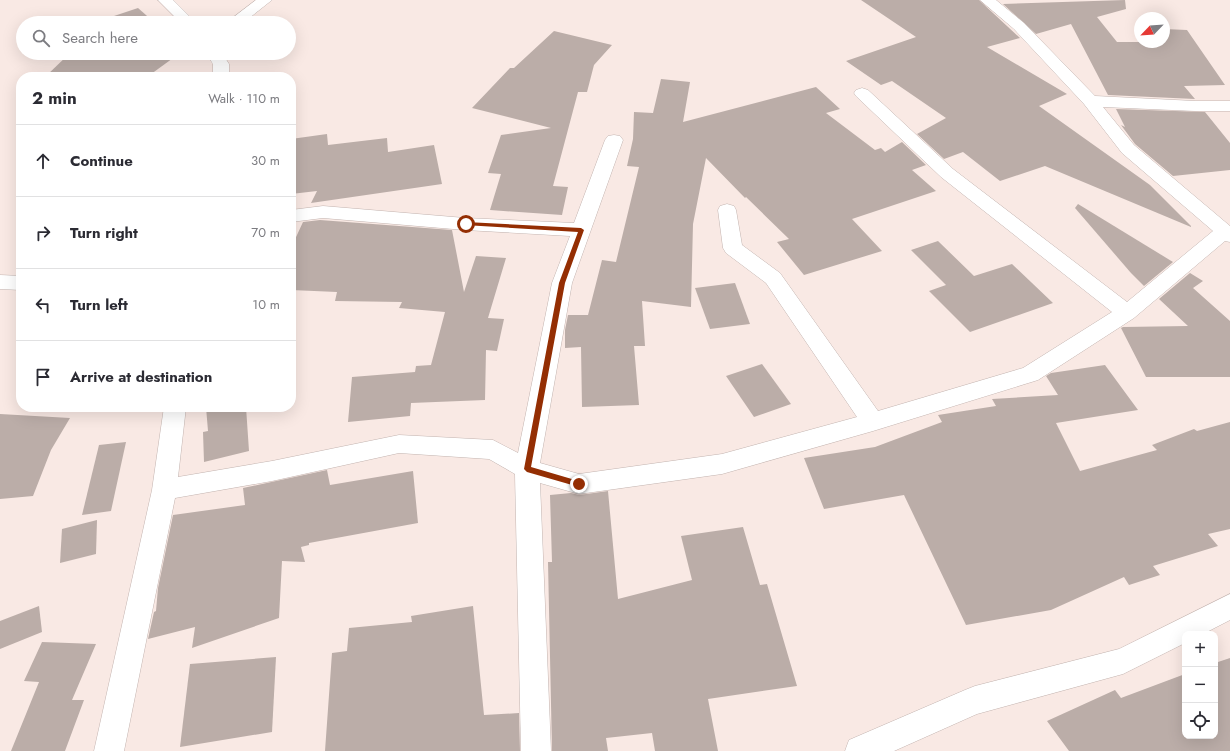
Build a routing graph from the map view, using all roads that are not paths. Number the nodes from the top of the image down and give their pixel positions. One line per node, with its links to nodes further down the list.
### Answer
1 (165, 0): 4 (street)
2 (265, 0): 5 (street)
3 (987, 0): 9 (street)
4 (182, 16)
5 (243, 16)
6 (218, 60): 7 (street)
7 (221, 72)
8 (862, 93): 18 (street)
9 (1090, 101): 10 (street); 15 (street)
10 (1230, 106)
11 (614, 140): 14 (street)
12 (727, 210): 20 (street)
13 (296, 215): 14 (street)
14 (581, 230): 21 (street)
15 (1227, 234): 18 (street)
16 (0, 282): 17 (street)
17 (16, 283)
18 (1127, 314): 20 (street)
19 (174, 412): 22 (street)
20 (873, 422): 21 (street)
21 (527, 469): 22 (street); 25 (street)
22 (164, 490): 24 (street)
23 (1230, 606): 26 (street)
24 (108, 751)
25 (536, 751)
26 (860, 751)

